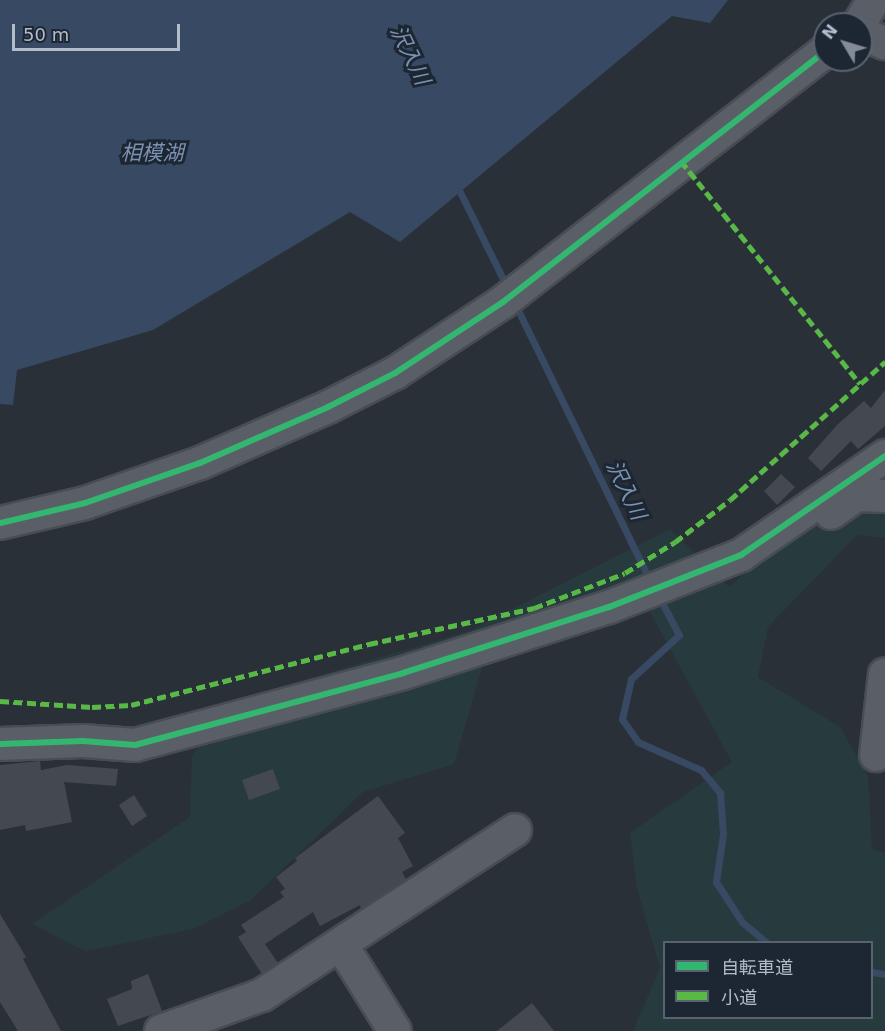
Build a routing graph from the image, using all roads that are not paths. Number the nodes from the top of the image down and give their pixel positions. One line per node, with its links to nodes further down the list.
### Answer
1 (813, 60): 4 (street)
2 (885, 456): 5 (street)
3 (885, 496): 5 (street)
4 (0, 523)
5 (741, 555): 7 (street)
6 (885, 674): 8 (street)
7 (0, 744)
8 (876, 755)
9 (515, 830): 10 (street)
10 (342, 946): 11 (street); 12 (street)
11 (161, 1031)
12 (395, 1031)

